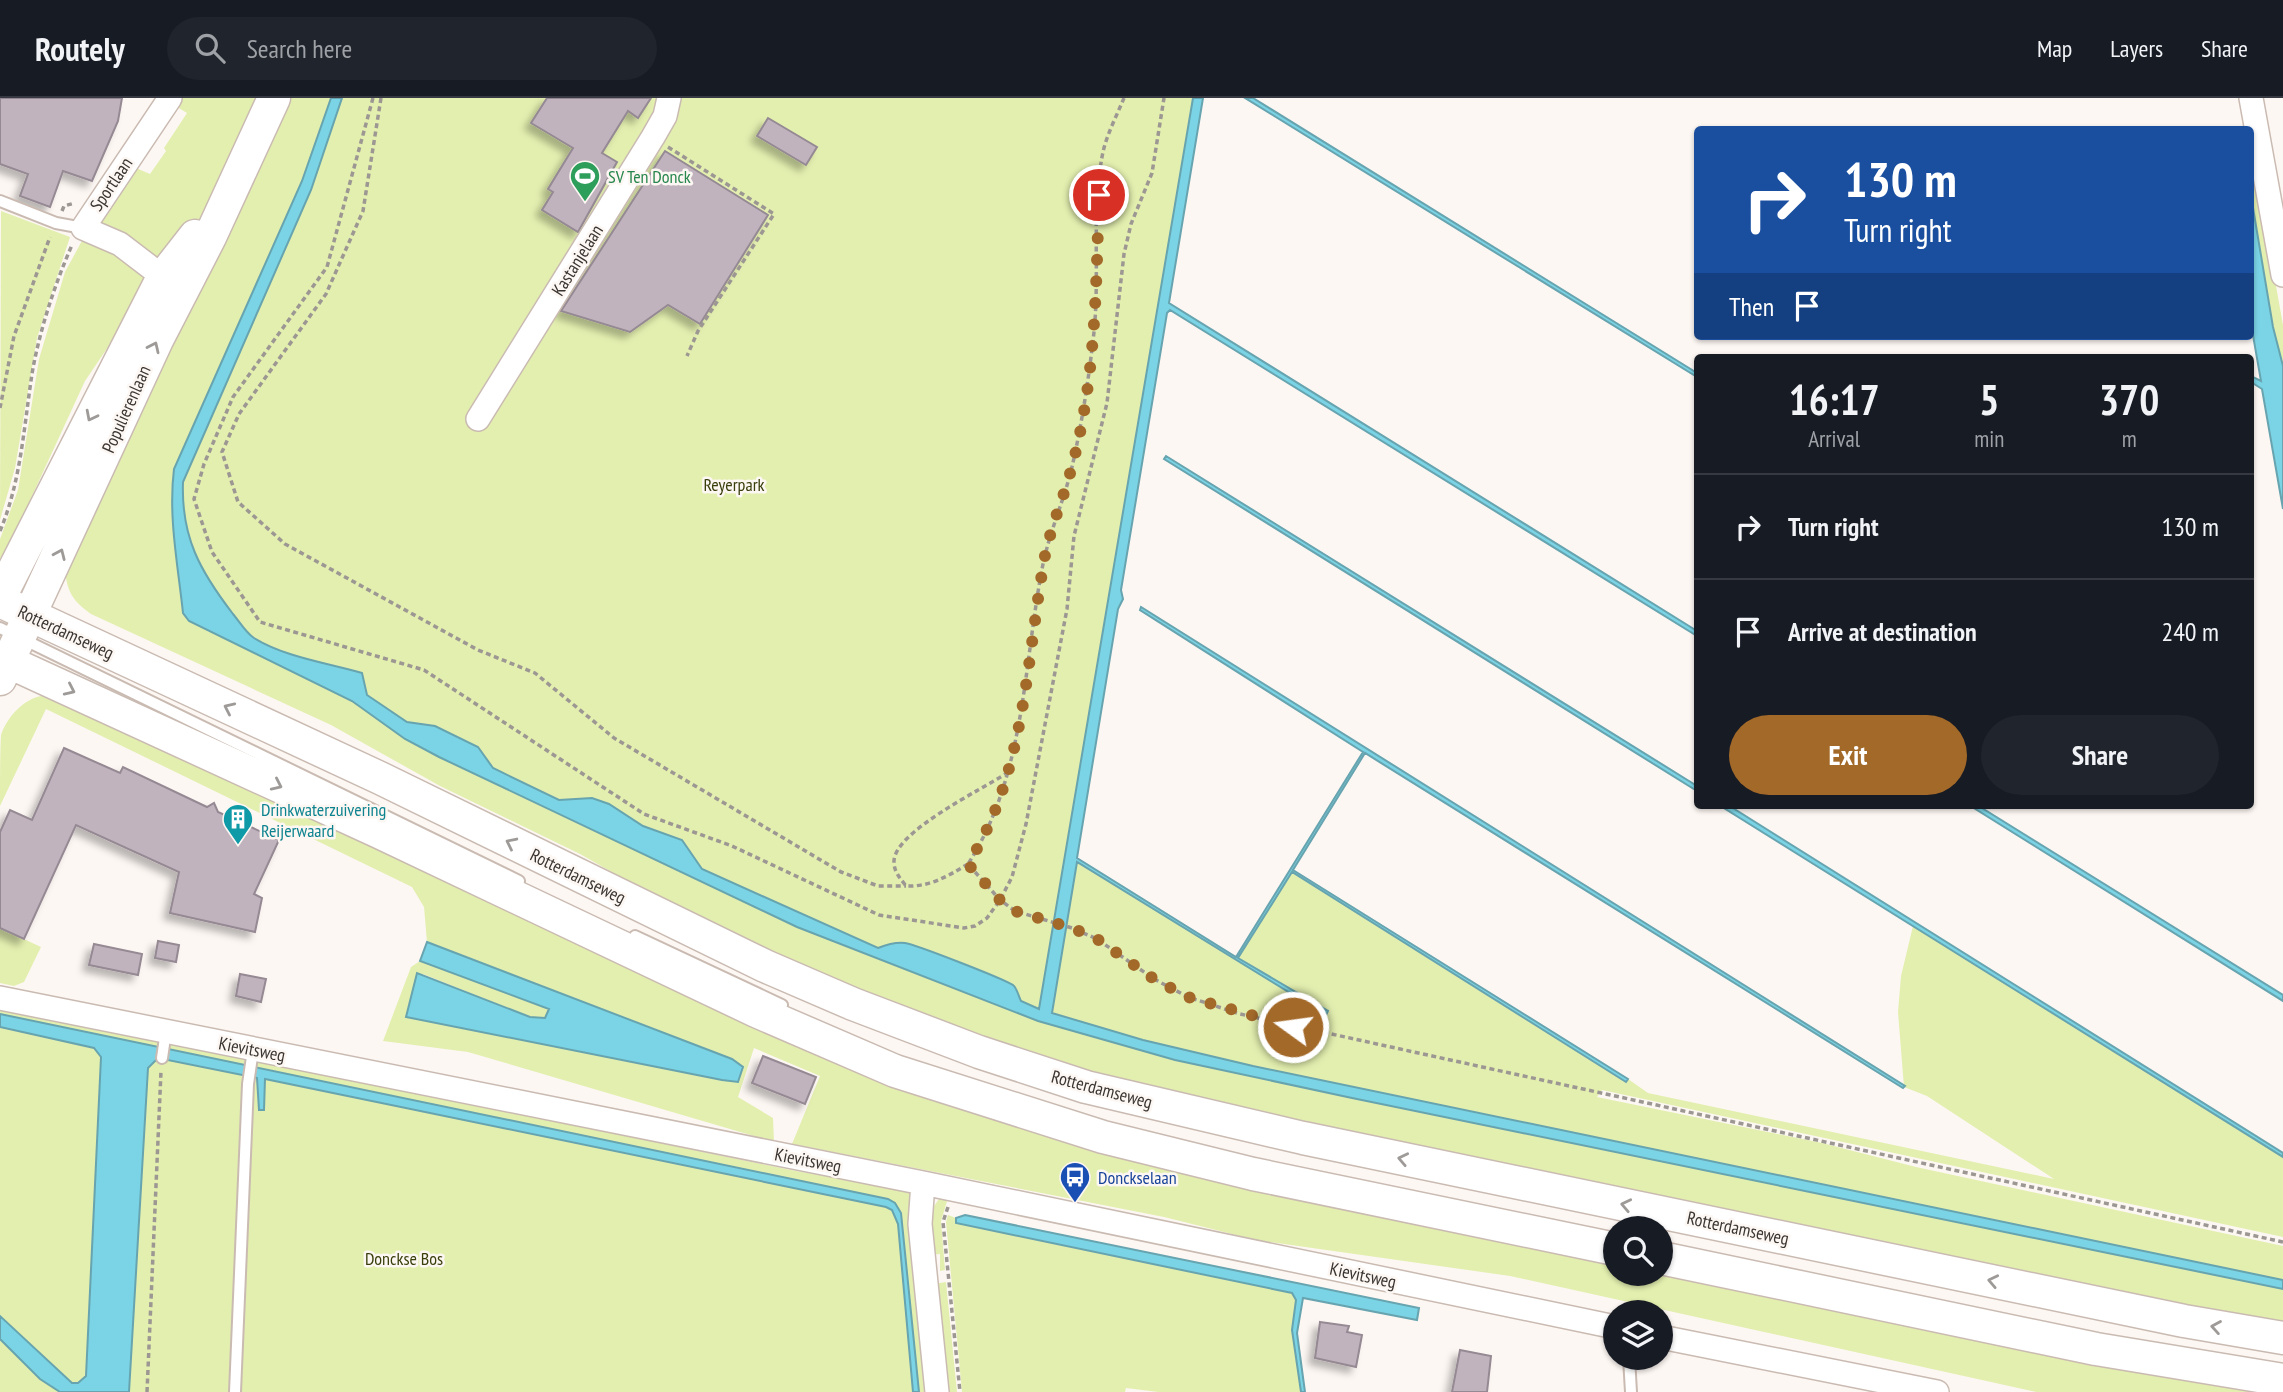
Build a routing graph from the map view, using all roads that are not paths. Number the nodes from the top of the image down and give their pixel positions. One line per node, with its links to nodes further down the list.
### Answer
1 (170, 98): 7 (street, Sportlaan)
2 (274, 98): 6 (main road, Populierenlaan)
3 (669, 98): 10 (street, Kastanjelaan)
4 (2251, 98): 8 (street)
5 (0, 201): 7 (lane)
6 (224, 203): 9 (main road, Populierenlaan); 12 (main road, Populierenlaan, one-way to 6)
7 (83, 228): 9 (street, Sportlaan)
8 (2283, 275)
9 (163, 277): 11 (main road, Populierenlaan, one-way to 11)
10 (478, 419)
11 (0, 601): 12 (main road, Rotterdamseweg)
12 (10, 647): 13 (lane, Rotterdamseweg); 23 (main road, Rotterdamseweg, one-way to 23); 27 (main road, Rotterdamseweg, one-way to 12)
13 (533, 888)
14 (621, 929): 16 (lane, Rotterdamseweg)
15 (0, 998): 17 (street, Kievitsweg)
16 (796, 1011)
17 (164, 1039): 18 (street, Kievitsweg); 19 (lane)
18 (252, 1057): 22 (street, Kievitsweg); 30 (lane)
19 (162, 1060)
20 (1003, 1092): 21 (lane, Rotterdamseweg)
21 (1064, 1111)
22 (923, 1183): 25 (street, Kievitsweg); 31 (street)
23 (1603, 1247)
24 (1673, 1261): 29 (main road)
25 (1603, 1324)
26 (1673, 1338): 33 (street)
27 (2283, 1338)
28 (1630, 1370): 32 (lane)
29 (2283, 1380)
30 (235, 1392)
31 (937, 1392)
32 (1631, 1392)
33 (1937, 1392)

